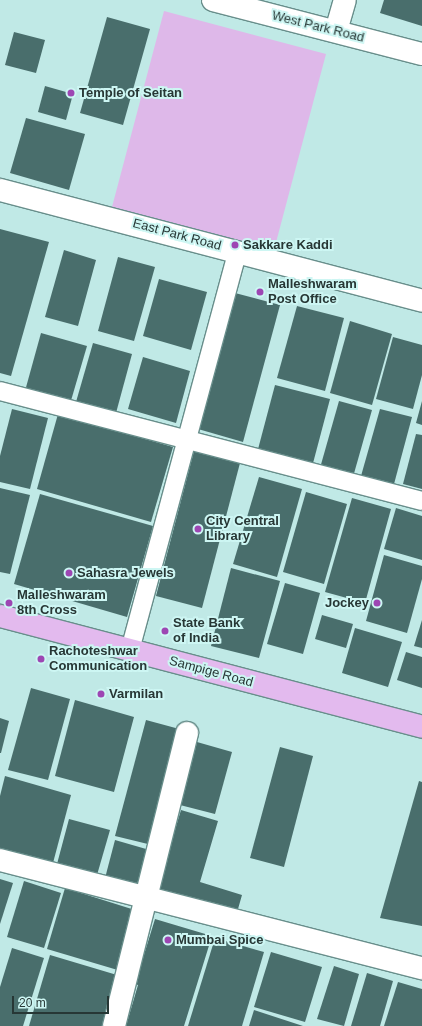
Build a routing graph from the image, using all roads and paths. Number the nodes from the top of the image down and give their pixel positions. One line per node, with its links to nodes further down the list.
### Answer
1 (213, 0): 3 (street, West Park Road)
2 (346, 0): 3 (street)
3 (336, 31): 4 (street, West Park Road)
4 (422, 54)
5 (0, 190): 6 (street, East Park Road)
6 (238, 251): 7 (street, East Park Road); 9 (lane)
7 (422, 301)
8 (0, 391): 9 (lane)
9 (186, 439): 10 (lane); 12 (lane)
10 (422, 501)
11 (0, 616): 12 (main road, Sampige Road)
12 (130, 650): 13 (main road, Sampige Road)
13 (422, 727)
14 (187, 733): 16 (street)
15 (0, 860): 16 (street)
16 (146, 897): 17 (street); 18 (street)
17 (422, 968)
18 (114, 1026)

